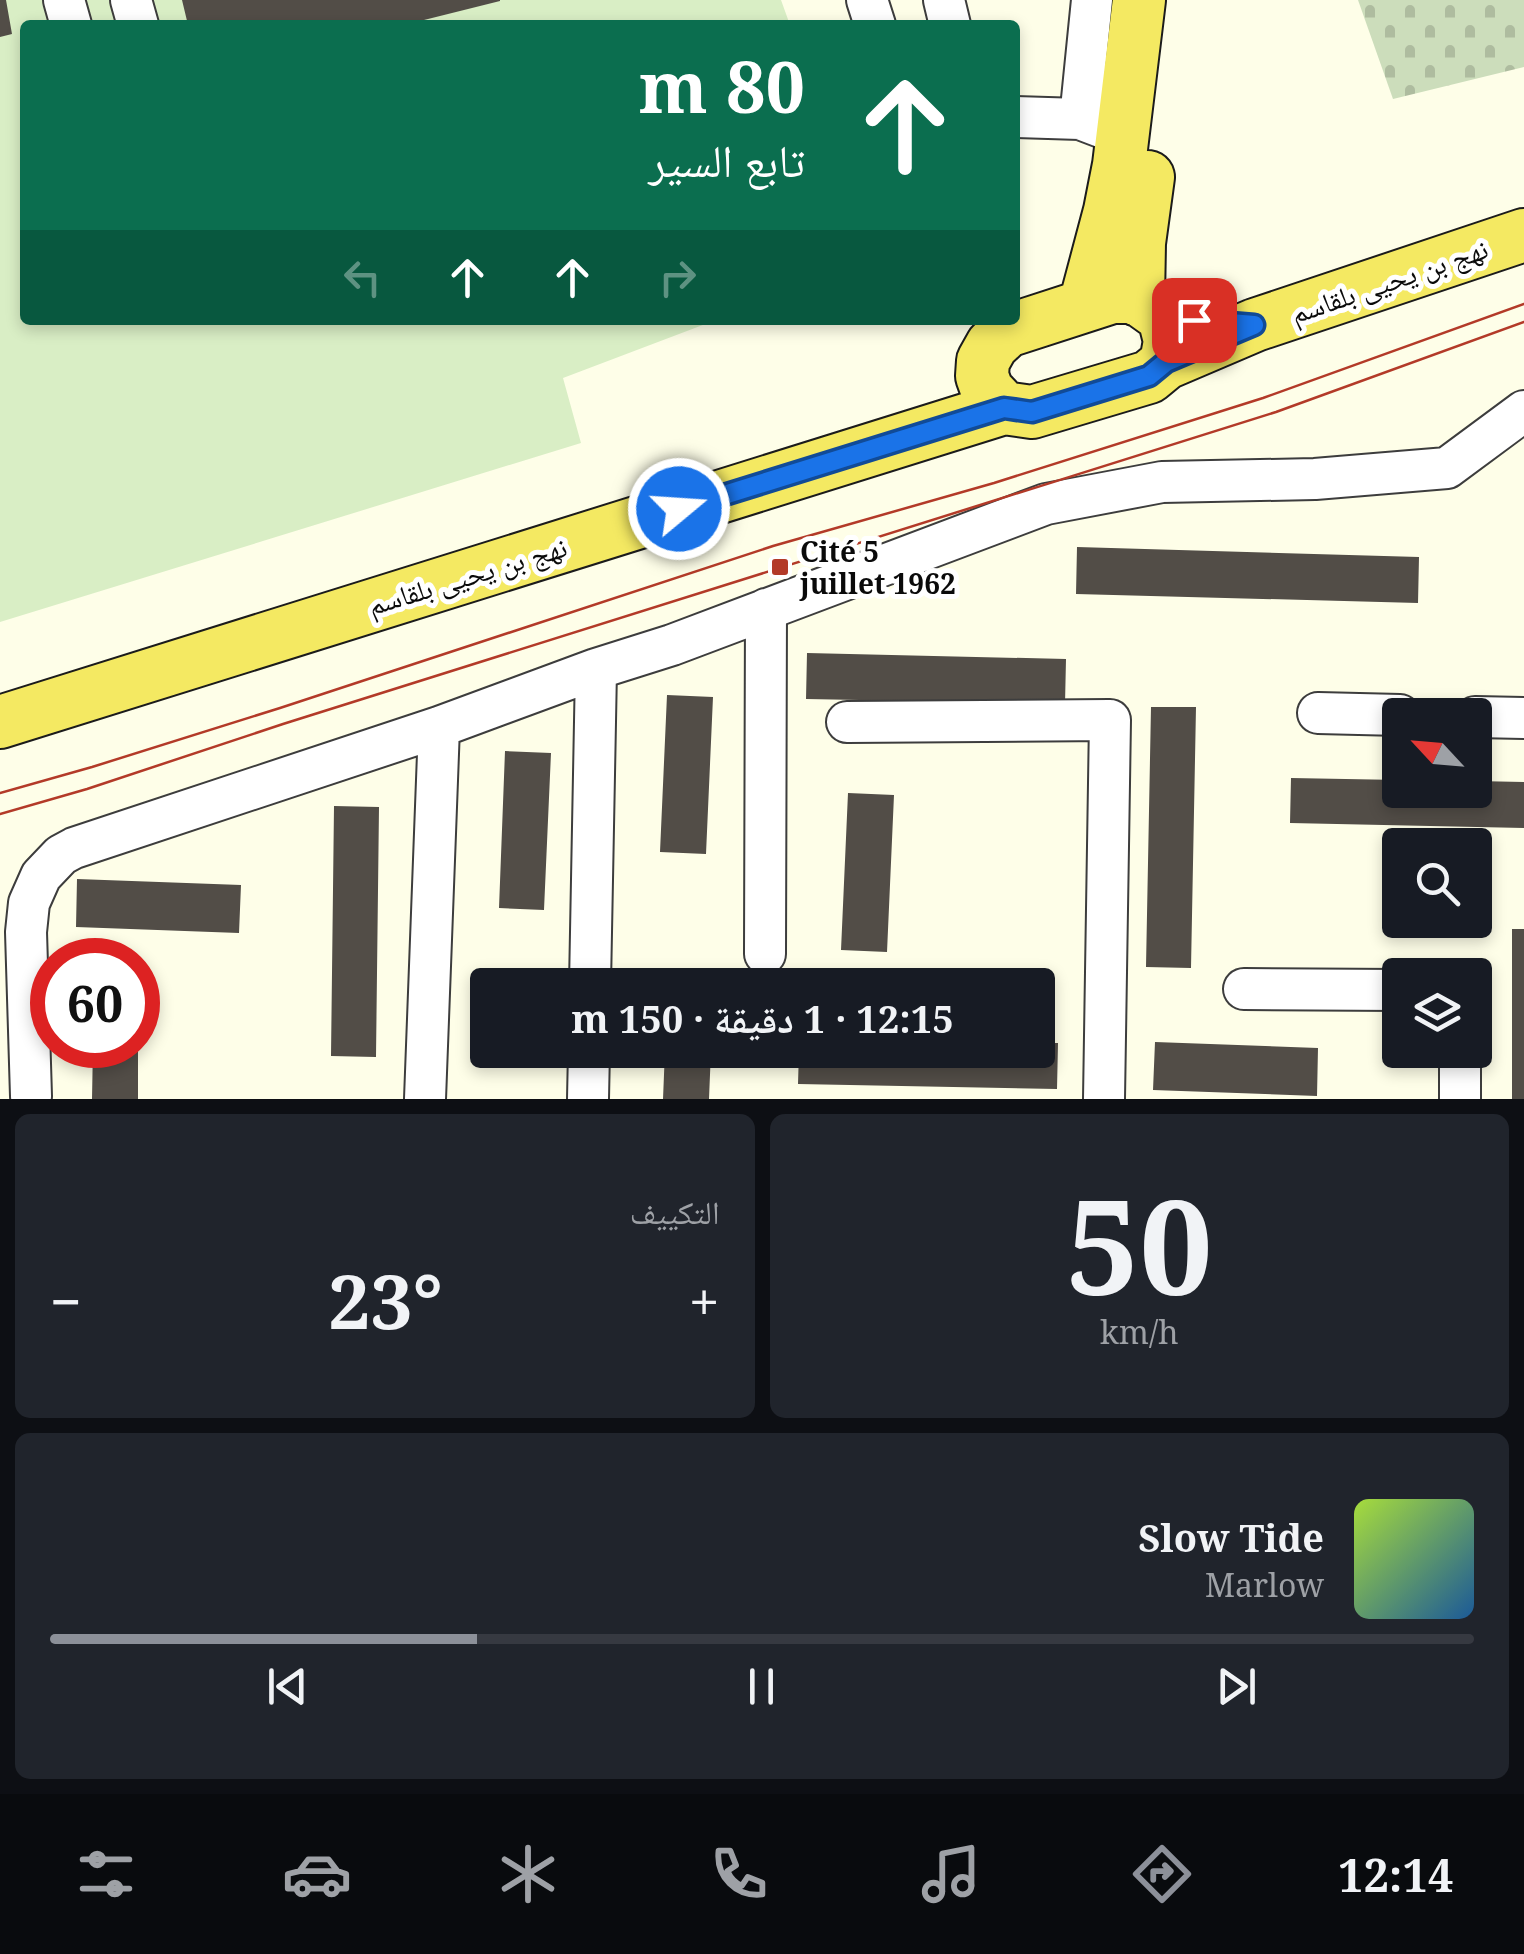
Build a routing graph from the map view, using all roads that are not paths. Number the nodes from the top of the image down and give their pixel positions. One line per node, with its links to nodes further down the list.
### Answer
1 (1092, 0): 5 (street)
2 (1139, 0): 5 (main road)
3 (1173, 0): 8 (main road)
4 (1020, 118): 5 (street)
5 (1102, 127): 7 (main road)
6 (1524, 235): 8 (main road, نهج بن يحيى بلقاسم)
7 (1085, 306): 8 (main road); 9 (main road)
8 (1156, 326): 9 (main road)
9 (997, 355): 17 (main road, نهج بن يحيى بلقاسم)
10 (1524, 411): 11 (street)
11 (766, 609): 12 (street); 20 (street)
12 (596, 670): 19 (street); 21 (street)
13 (1318, 714): 14 (street)
14 (1382, 715)
15 (1492, 717): 16 (street)
16 (1524, 718)
17 (0, 722)
18 (847, 722): 29 (street)
19 (438, 728): 26 (street); 27 (street)
20 (764, 954)
21 (590, 968)
22 (1244, 989): 23 (street)
23 (1382, 990)
24 (589, 1068): 28 (street)
25 (1460, 1068): 30 (street)
26 (31, 1096)
27 (425, 1099)
28 (588, 1099)
29 (1104, 1099)
30 (1460, 1099)

